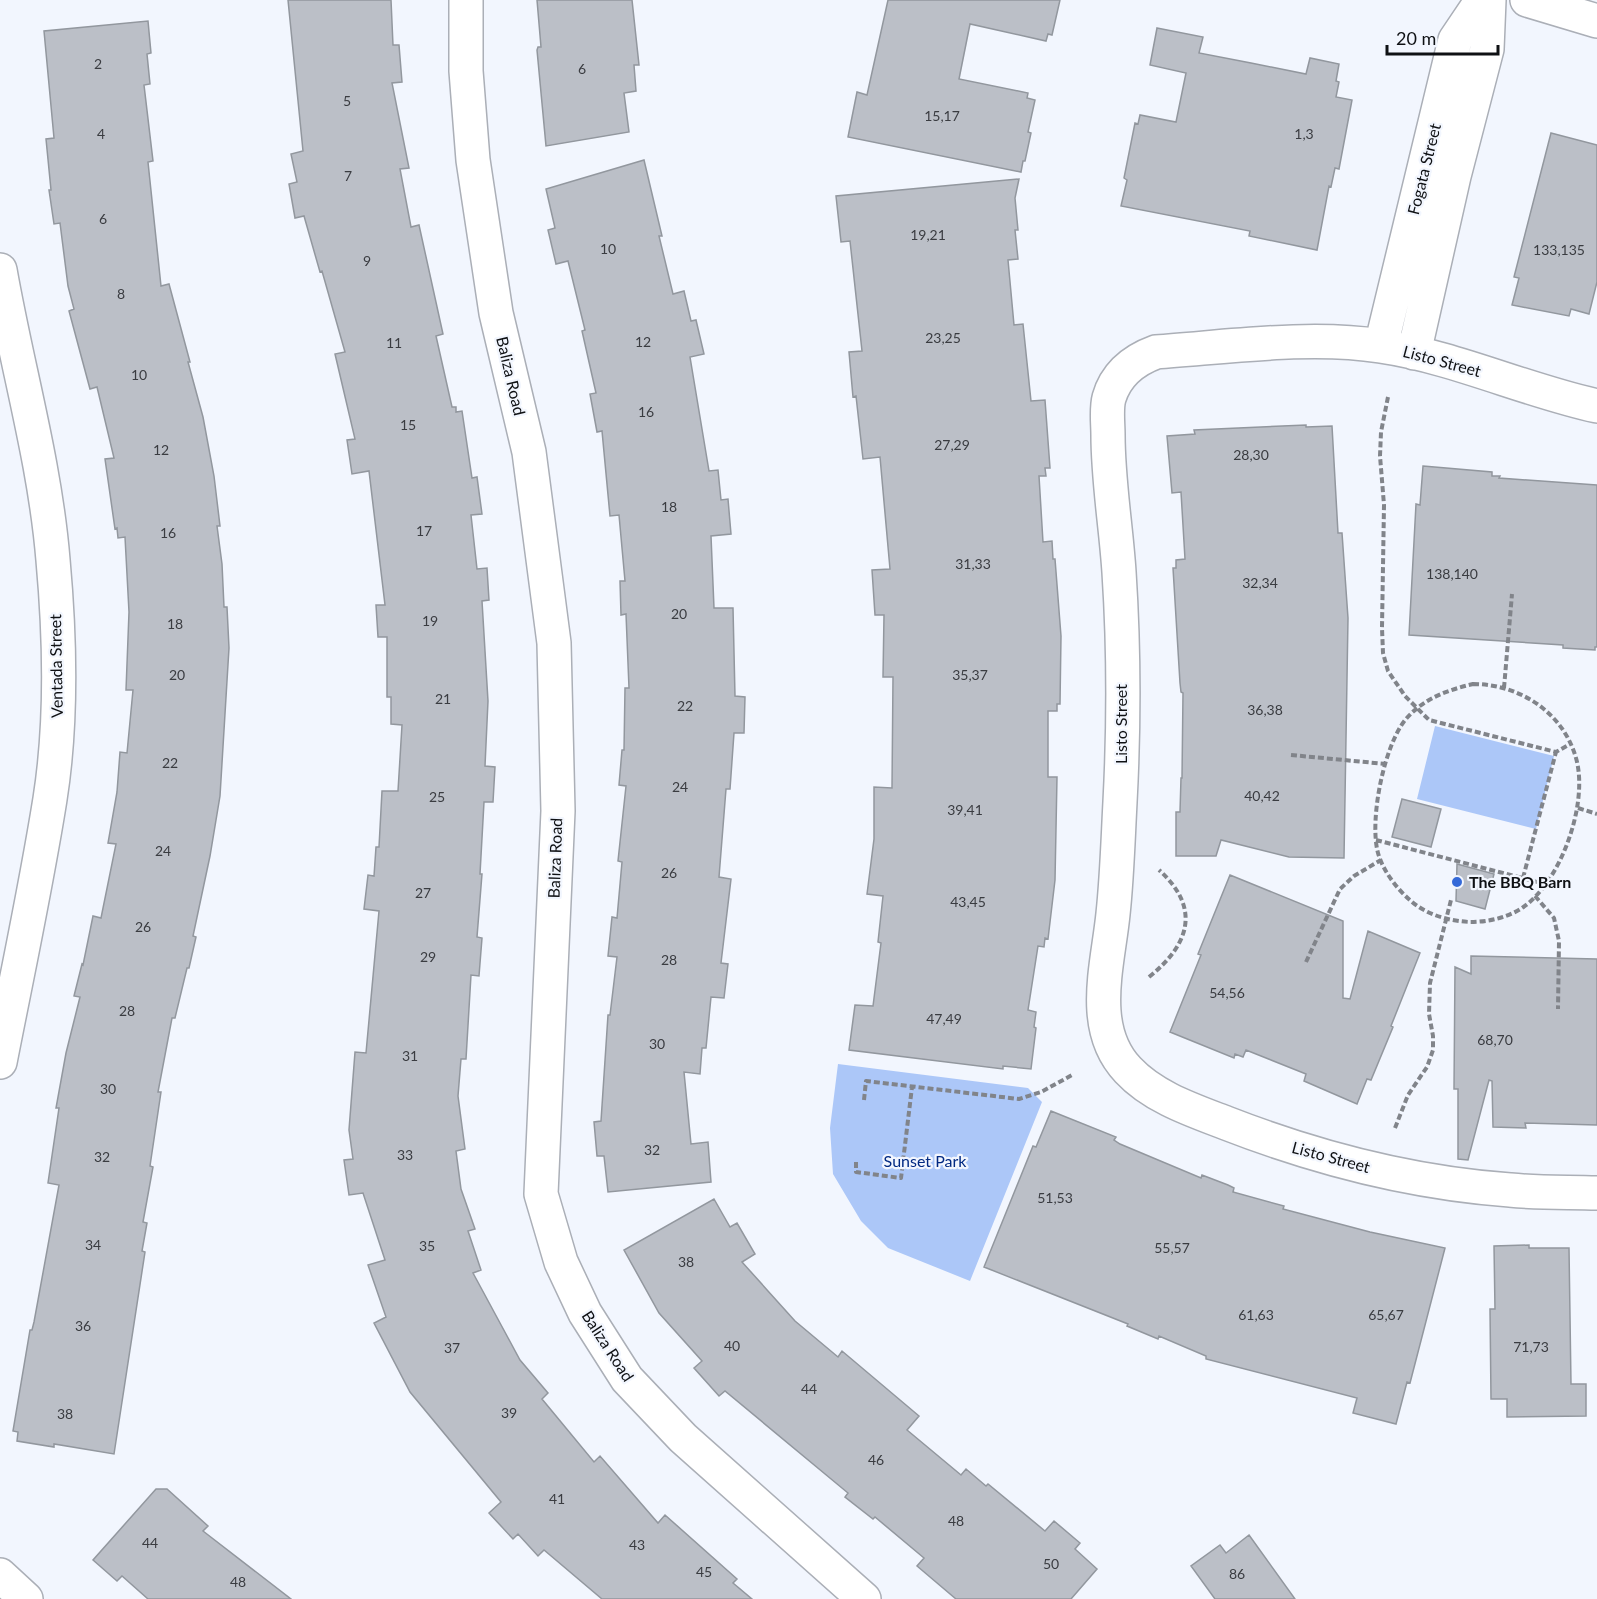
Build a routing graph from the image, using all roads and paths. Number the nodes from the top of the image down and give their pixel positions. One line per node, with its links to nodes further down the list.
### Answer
1 (466, 0): 40 (street, Baliza Road)
2 (1482, 0): 7 (street, Fogata Street)
3 (1490, 0): 8 (street, Fogata Street)
4 (1527, 0): 5 (street)
5 (1597, 21)
6 (0, 270): 31 (street, Ventada Street)
7 (1381, 346): 8 (street, Listo Street); 37 (street, Listo Street)
8 (1414, 352): 10 (street, Listo Street)
9 (1388, 397): 13 (path)
10 (1597, 406)
11 (1512, 594): 12 (path)
12 (1504, 688): 13 (path); 14 (path)
13 (1417, 709): 15 (path); 17 (path)
14 (1570, 744): 15 (path); 18 (path)
15 (1556, 752): 23 (path)
16 (1291, 755): 17 (path)
17 (1386, 765): 20 (path)
18 (1577, 808): 19 (path); 24 (path)
19 (1597, 814)
20 (1376, 840): 21 (path); 23 (path)
21 (1380, 860): 27 (path); 28 (path)
22 (1159, 870): 29 (path)
23 (1523, 878): 24 (path)
24 (1545, 884): 25 (path)
25 (1535, 896): 27 (path); 30 (path)
26 (1451, 900): 27 (path)
27 (1446, 919): 35 (path)
28 (1306, 962)
29 (1149, 977)
30 (1558, 1010)
31 (0, 1062)
32 (1074, 1074): 33 (path)
33 (912, 1086): 34 (path); 36 (path)
34 (864, 1100)
35 (1395, 1128)
36 (856, 1162)
37 (1597, 1193)
38 (0, 1575): 39 (street)
39 (26, 1599)
40 (864, 1599)

